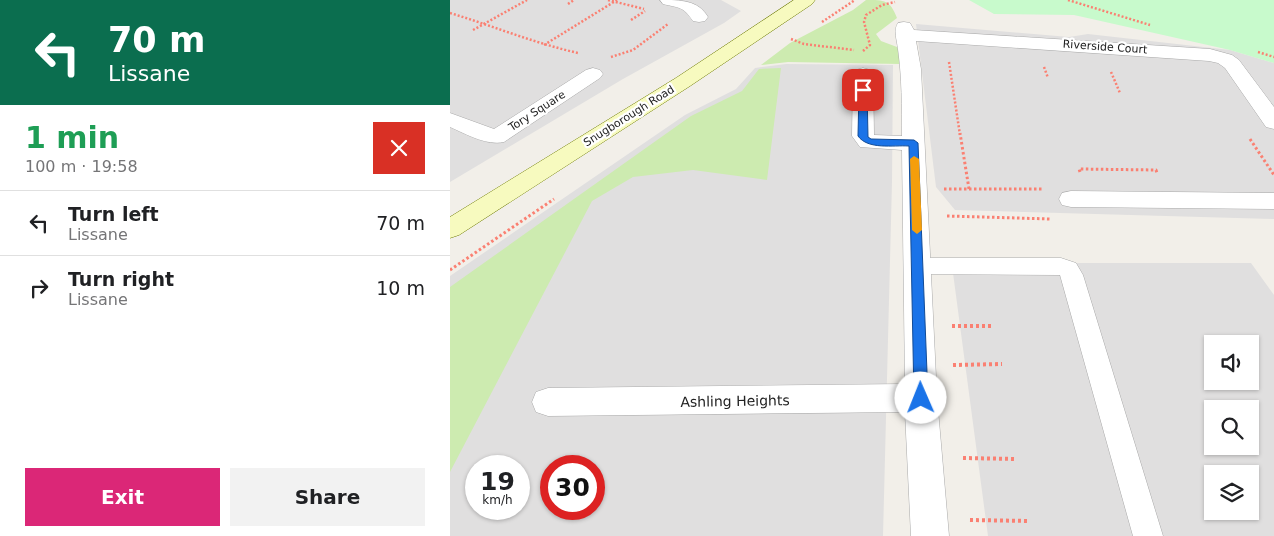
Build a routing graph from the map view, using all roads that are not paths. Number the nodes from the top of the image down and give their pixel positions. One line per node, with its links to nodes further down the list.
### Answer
1 (669, 0): 3 (street)
2 (806, 0): 11 (main road, Snugborough Road)
3 (699, 17)
4 (593, 74): 6 (street, Tory Square)
5 (863, 74): 8 (street)
6 (450, 120)
7 (1274, 122): 8 (street, Riverside Court)
8 (914, 143): 12 (street)
9 (1071, 199): 10 (street)
10 (1274, 201)
11 (450, 229)
12 (917, 266): 13 (street); 16 (lane)
13 (921, 398): 14 (street, Ashling Heights); 15 (street)
14 (548, 402)
15 (930, 536)
16 (1148, 536)

